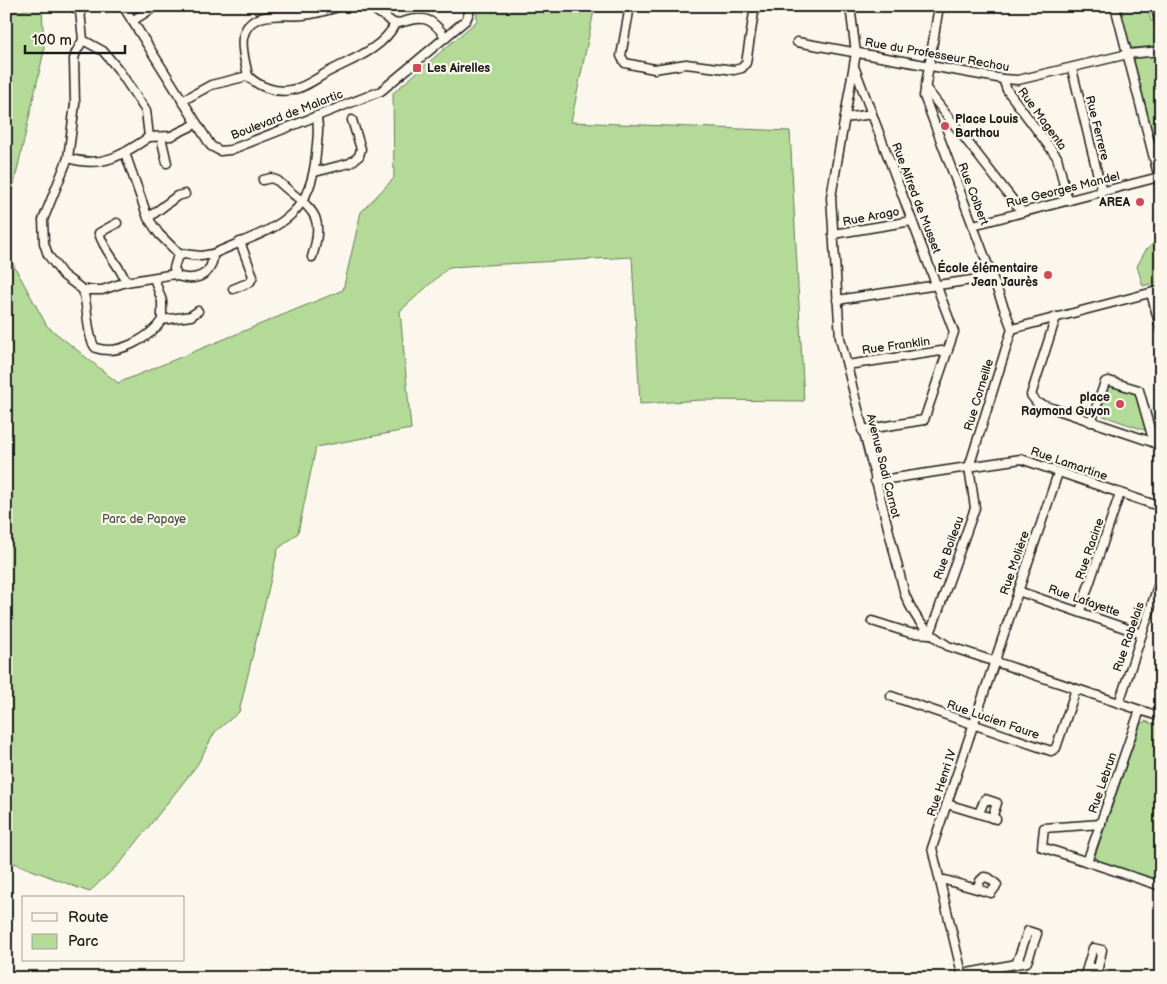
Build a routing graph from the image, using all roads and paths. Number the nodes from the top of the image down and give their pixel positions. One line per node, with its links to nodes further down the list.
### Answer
1 (71, 6): 13 (street)
2 (123, 6): 14 (street, Boulevard de Malartic)
3 (156, 6): 14 (street)
4 (341, 6): 26 (street)
5 (369, 6): 15 (street)
6 (469, 6): 17 (street, Boulevard de Malartic)
7 (630, 6): 8 (street)
8 (755, 6)
9 (850, 6): 21 (street, Avenue Sadi Carnot)
10 (939, 6): 23 (street, Rue Colbert)
11 (1115, 6): 22 (street)
12 (1155, 6): 16 (street)
13 (82, 8): 18 (street)
14 (132, 22): 29 (street, Boulevard de Malartic)
15 (395, 24): 17 (street); 26 (street)
16 (1161, 28)
17 (446, 38): 31 (street, Boulevard de Malartic)
18 (83, 40): 35 (street); 38 (street)
19 (797, 42): 21 (street, Rue du Professeur Rechou)
20 (1161, 51): 22 (street, Rue du Professeur Rechou)
21 (856, 53): 23 (street, Rue du Professeur Rechou); 24 (street, Avenue Sadi Carnot)
22 (1128, 54): 25 (street, Rue du Professeur Rechou); 42 (street)
23 (928, 66): 27 (street, Rue du Professeur Rechou); 28 (street, Rue Colbert)
24 (854, 67): 30 (street, Rue Alfred de Musset); 32 (street, Avenue Sadi Carnot)
25 (1072, 69): 27 (street, Rue du Professeur Rechou); 43 (street, Rue Ferrere)
26 (248, 76): 29 (street)
27 (1003, 79): 45 (street, Rue Magenta)
28 (925, 87): 47 (street); 51 (street, Rue Colbert)
29 (182, 101): 34 (street, Boulevard de Malartic)
30 (872, 114): 32 (street); 49 (street, Rue Alfred de Musset)
31 (316, 116): 34 (street, Boulevard de Malartic); 40 (street)
32 (845, 118): 52 (street, Avenue Sadi Carnot)
33 (352, 120): 40 (street)
34 (196, 124): 36 (street)
35 (149, 137): 36 (street); 37 (street)
36 (161, 137): 39 (street)
37 (125, 154): 38 (street); 48 (street)
38 (68, 158): 63 (street)
39 (167, 163)
40 (315, 172): 46 (street)
41 (263, 180): 46 (street)
42 (1160, 182): 43 (street, Rue Georges Mandel)
43 (1102, 192): 45 (street, Rue Georges Mandel)
44 (185, 194): 48 (street)
45 (1068, 201): 47 (street, Rue Georges Mandel)
46 (302, 203): 53 (street); 56 (street)
47 (1022, 212): 51 (street, Rue Georges Mandel)
48 (148, 218): 55 (street)
49 (912, 221): 52 (street, Rue Arago); 61 (street, Rue Alfred de Musset)
50 (116, 223): 60 (street)
51 (973, 225): 58 (street, Rue Colbert)
52 (833, 234): 66 (street, Avenue Sadi Carnot)
53 (240, 242): 54 (street); 62 (street)
54 (213, 254): 55 (street); 57 (street)
55 (180, 255): 57 (street)
56 (312, 257)
57 (175, 274): 59 (street)
58 (992, 277): 61 (street); 70 (street, Rue Colbert)
59 (154, 278): 60 (street); 69 (street)
60 (126, 282): 63 (street)
61 (937, 285): 66 (street); 72 (street, Rue Alfred de Musset)
62 (233, 289)
63 (83, 290): 69 (street)
64 (1161, 290): 65 (street)
65 (1151, 293): 68 (street); 71 (street)
66 (837, 300): 73 (street, Avenue Sadi Carnot)
67 (198, 312): 69 (street)
68 (1056, 317): 70 (street); 74 (street)
69 (162, 320)
70 (1012, 329): 77 (street, Rue Corneille)
71 (1161, 330)
72 (948, 350): 73 (street, Rue Franklin); 75 (street, Rue Alfred de Musset)
73 (847, 365): 75 (street, Avenue Sadi Carnot)
74 (1091, 422): 76 (street); 76 (street)
75 (862, 430): 79 (street, Avenue Sadi Carnot)
76 (1157, 444)
77 (969, 467): 78 (street, Rue Lamartine); 79 (street, Rue Lamartine); 86 (street, Rue Boileau)
78 (1058, 473): 80 (street, Rue Lamartine); 83 (street, Rue Molière)
79 (875, 481): 86 (street, Avenue Sadi Carnot)
80 (1120, 493): 81 (street, Rue Lamartine); 84 (street, Rue Racine)
81 (1161, 507)
82 (1161, 577): 87 (street, Rue Rabelais)
83 (1018, 591): 84 (street, Rue Lafayette); 88 (street, Rue Molière)
84 (1080, 611): 87 (street, Rue Lafayette)
85 (872, 622): 86 (street)
86 (930, 634): 88 (street, Avenue Sadi Carnot)
87 (1142, 634): 91 (street, Rue Rabelais)
88 (994, 661): 89 (street, Avenue Sadi Carnot); 94 (street, Rue Molière)
89 (1076, 689): 91 (street, Avenue Sadi Carnot); 94 (street, Rue Lucien Faure)
90 (891, 696): 94 (street, Rue Lucien Faure)
91 (1119, 703): 92 (street, Avenue Sadi Carnot)
92 (1140, 710): 93 (street, Avenue Sadi Carnot); 97 (street, Rue Lebrun)
93 (1161, 717)
94 (973, 725): 95 (street, Rue Henri IV)
95 (947, 804): 96 (street); 99 (street, Rue Henri IV)
96 (979, 813): 96 (street)
97 (1101, 824): 98 (street, Rue Lebrun); 98 (street)
98 (1087, 862): 100 (street)
99 (940, 881): 101 (street); 105 (street)
100 (1161, 886)
101 (977, 889)
102 (1018, 962): 105 (street)
103 (1087, 968): 106 (street)
104 (1161, 974): 107 (street)
105 (962, 976)
106 (1084, 978)
107 (1158, 978)

